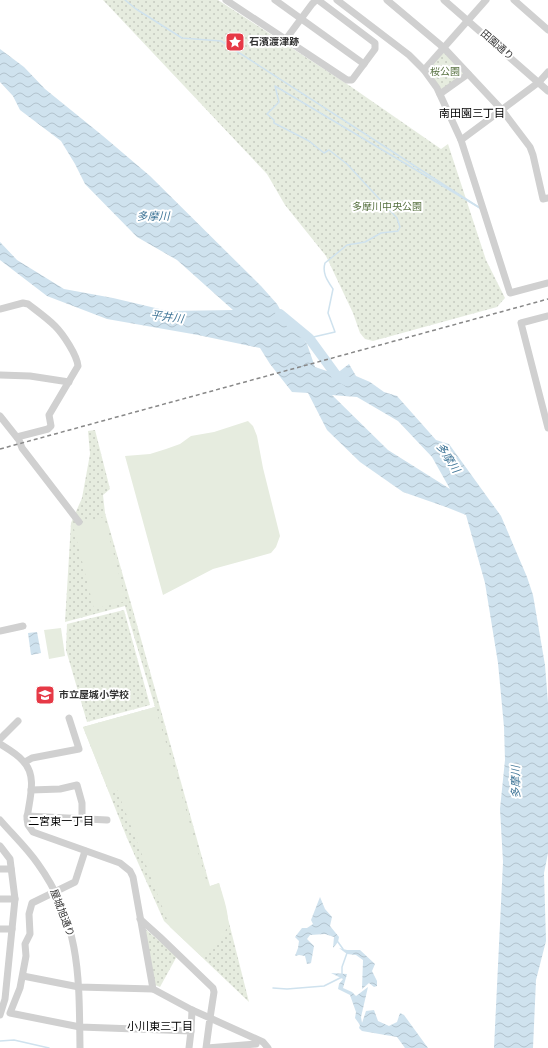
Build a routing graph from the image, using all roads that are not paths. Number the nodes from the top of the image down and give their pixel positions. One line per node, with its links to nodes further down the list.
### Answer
1 (226, 0): 13 (street)
2 (275, 0): 10 (street)
3 (309, 0): 10 (street)
4 (317, 0): 10 (street); 15 (street)
5 (337, 0): 16 (street)
6 (387, 0): 14 (street)
7 (444, 0): 11 (street, 田園通り)
8 (486, 0): 11 (street)
9 (514, 0): 12 (street)
10 (300, 17): 13 (street); 15 (street)
11 (469, 20): 14 (street); 19 (street, 田園通り)
12 (548, 30)
13 (284, 38): 15 (street)
14 (444, 48): 16 (street); 18 (street)
15 (364, 64)
16 (424, 70): 21 (street)
17 (548, 72): 19 (street)
18 (468, 74): 21 (street); 22 (street)
19 (539, 82): 20 (street, 田園通り); 22 (street)
20 (548, 91)
21 (440, 94): 23 (street)
22 (502, 110): 23 (street); 24 (street)
23 (461, 140): 25 (street)
24 (548, 198)
25 (548, 283)
26 (0, 309): 29 (street)
27 (548, 316): 31 (street)
28 (0, 375): 29 (street)
29 (69, 382): 32 (street)
30 (0, 416): 32 (street)
31 (548, 428)
32 (17, 437): 33 (street)
33 (79, 522)
34 (24, 626): 35 (street)
35 (0, 631)
36 (69, 718): 40 (street)
37 (18, 721): 38 (street)
38 (0, 739)
39 (0, 744): 40 (street)
40 (24, 762): 41 (street)
41 (30, 790): 42 (street); 43 (street)
42 (27, 816): 43 (street); 47 (street)
43 (82, 819): 45 (street)
44 (0, 820): 50 (street, 屋城旭通り)
45 (106, 820)
46 (0, 846): 49 (street)
47 (85, 851): 50 (street); 53 (street)
48 (0, 869): 49 (street)
49 (12, 869): 52 (street)
50 (55, 892): 58 (street); 59 (street, 屋城旭通り)
51 (0, 899): 52 (street)
52 (15, 899): 55 (street)
53 (140, 919): 60 (street); 64 (street)
54 (0, 929): 55 (street)
55 (12, 929): 57 (street)
56 (0, 959): 57 (street)
57 (9, 960): 61 (street)
58 (22, 976): 59 (street); 65 (street)
59 (79, 986): 60 (street); 65 (street, 屋城旭通り)
60 (153, 989): 62 (street)
61 (2, 993): 63 (street)
62 (192, 1010): 64 (street); 66 (street)
63 (0, 1015)
64 (210, 1018): 67 (street); 70 (street)
65 (80, 1027): 66 (street); 68 (street, 屋城旭通り)
66 (191, 1031): 69 (street)
67 (256, 1044): 70 (street); 71 (street)
68 (80, 1048)
69 (189, 1048)
70 (206, 1048)
71 (268, 1048)

